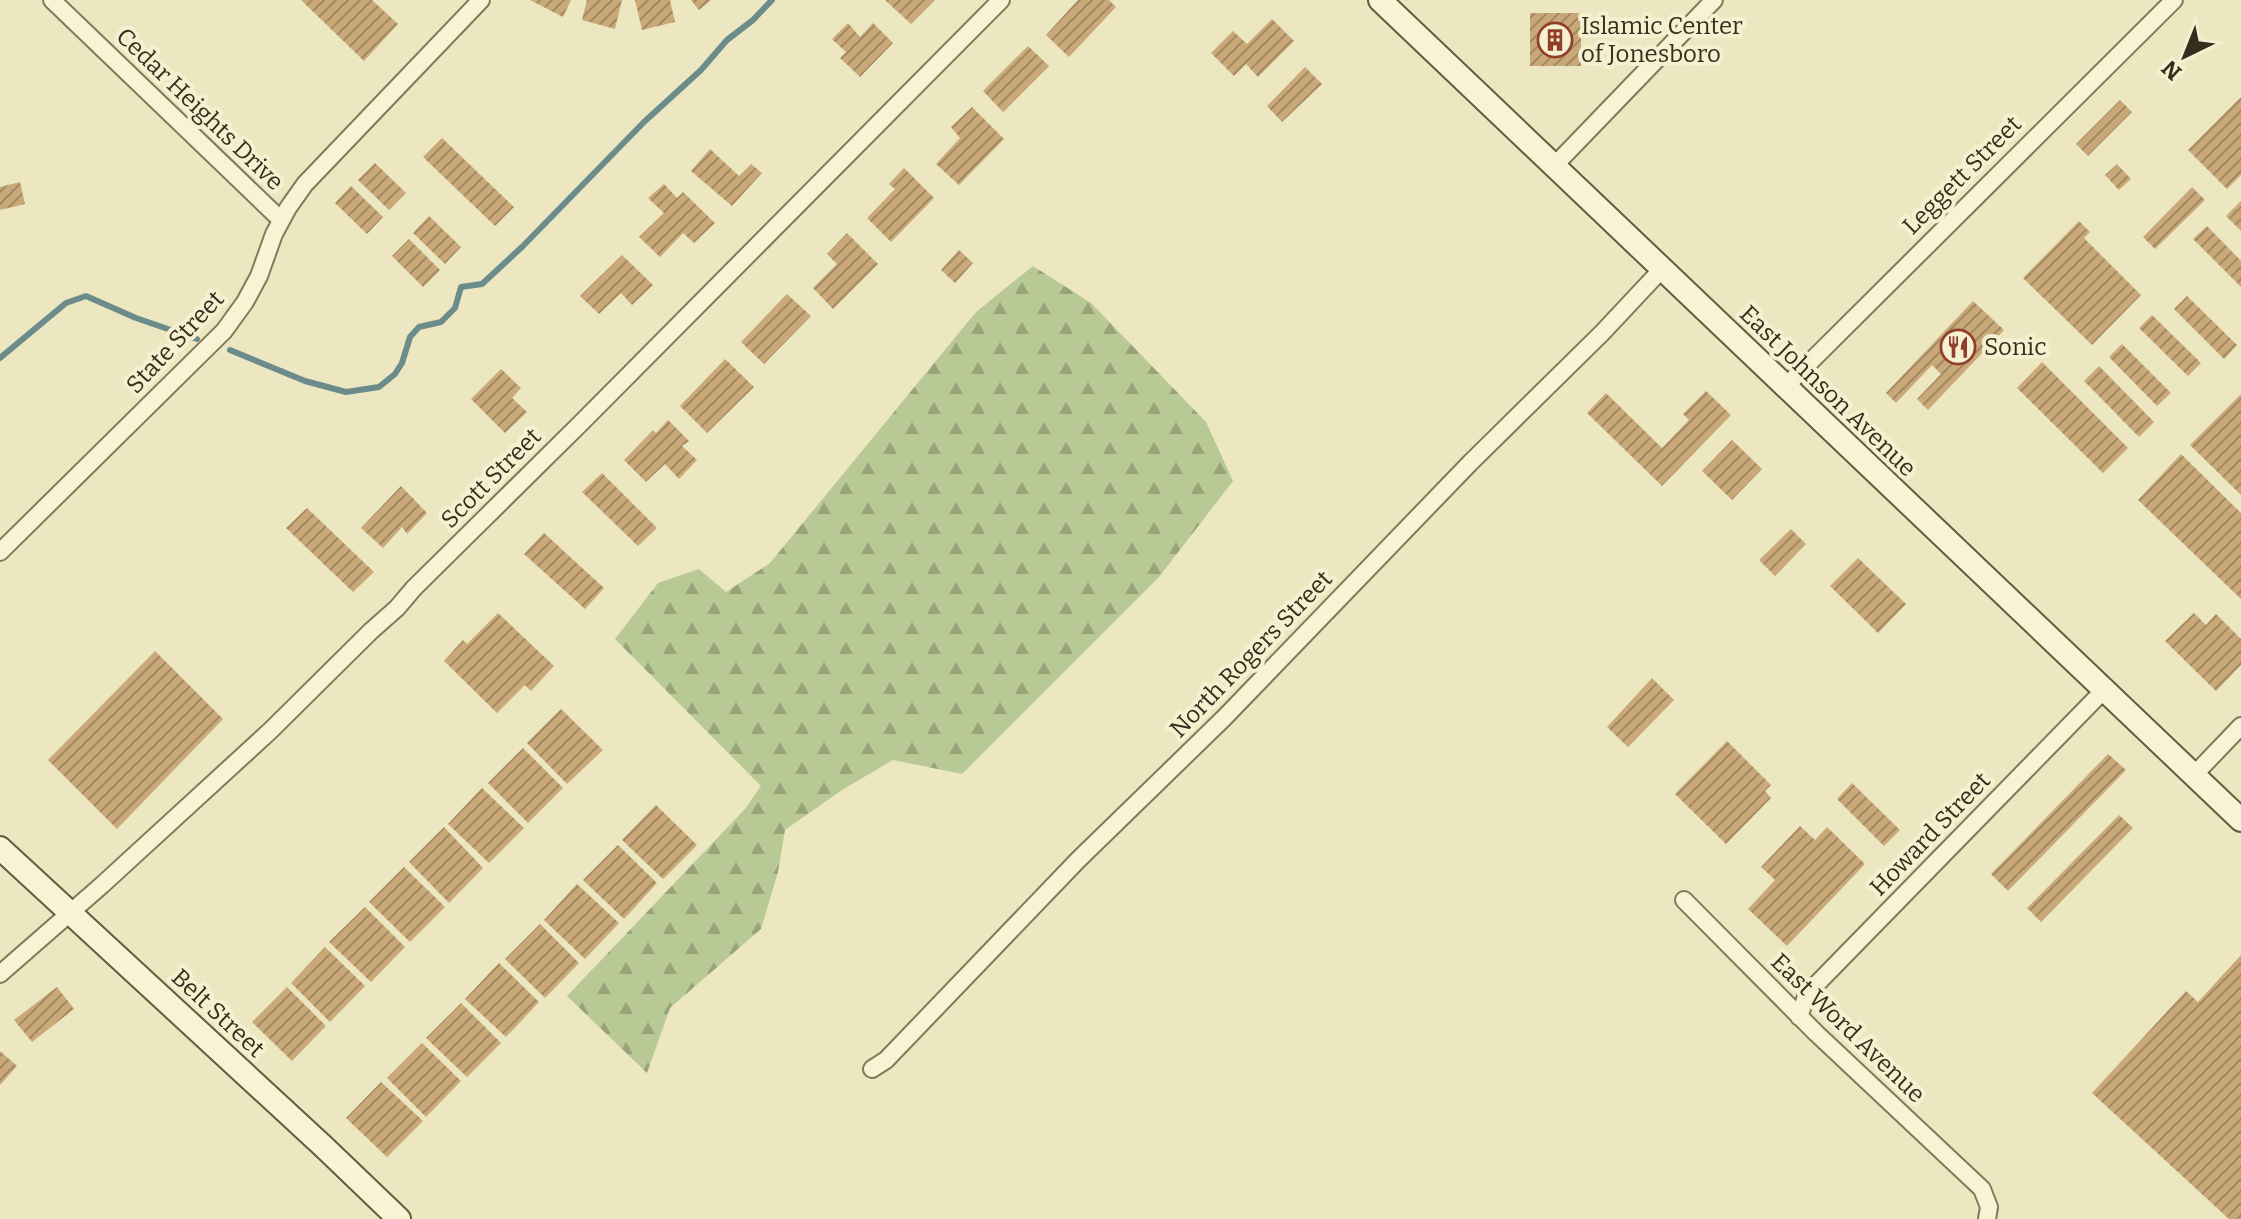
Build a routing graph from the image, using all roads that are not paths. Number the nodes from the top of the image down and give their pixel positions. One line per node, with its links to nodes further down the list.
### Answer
1 (52, 0): 8 (street, Cedar Heights Drive)
2 (481, 0): 8 (street, State Street)
3 (1001, 0): 18 (street, Scott Street)
4 (1380, 0): 7 (main road, East Johnson Avenue)
5 (1714, 0): 7 (street)
6 (2174, 0): 10 (street, Leggett Street)
7 (1555, 165): 9 (main road, East Johnson Avenue)
8 (281, 220): 11 (street, State Street)
9 (1662, 269): 10 (main road, East Johnson Avenue); 21 (street, North Rogers Street)
10 (1786, 386): 12 (main road, East Johnson Avenue)
11 (0, 552)
12 (2104, 690): 14 (main road, East Johnson Avenue); 20 (street, Howard Street)
13 (2241, 726): 14 (street)
14 (2194, 775): 15 (main road, East Johnson Avenue)
15 (2241, 820)
16 (0, 848): 18 (main road, Belt Street)
17 (1684, 900): 20 (street, East Word Avenue)
18 (71, 912): 19 (street, Scott Street); 22 (main road, Belt Street)
19 (0, 974)
20 (1799, 1017): 23 (street, East Word Avenue)
21 (872, 1069)
22 (399, 1219)
23 (1987, 1219)

